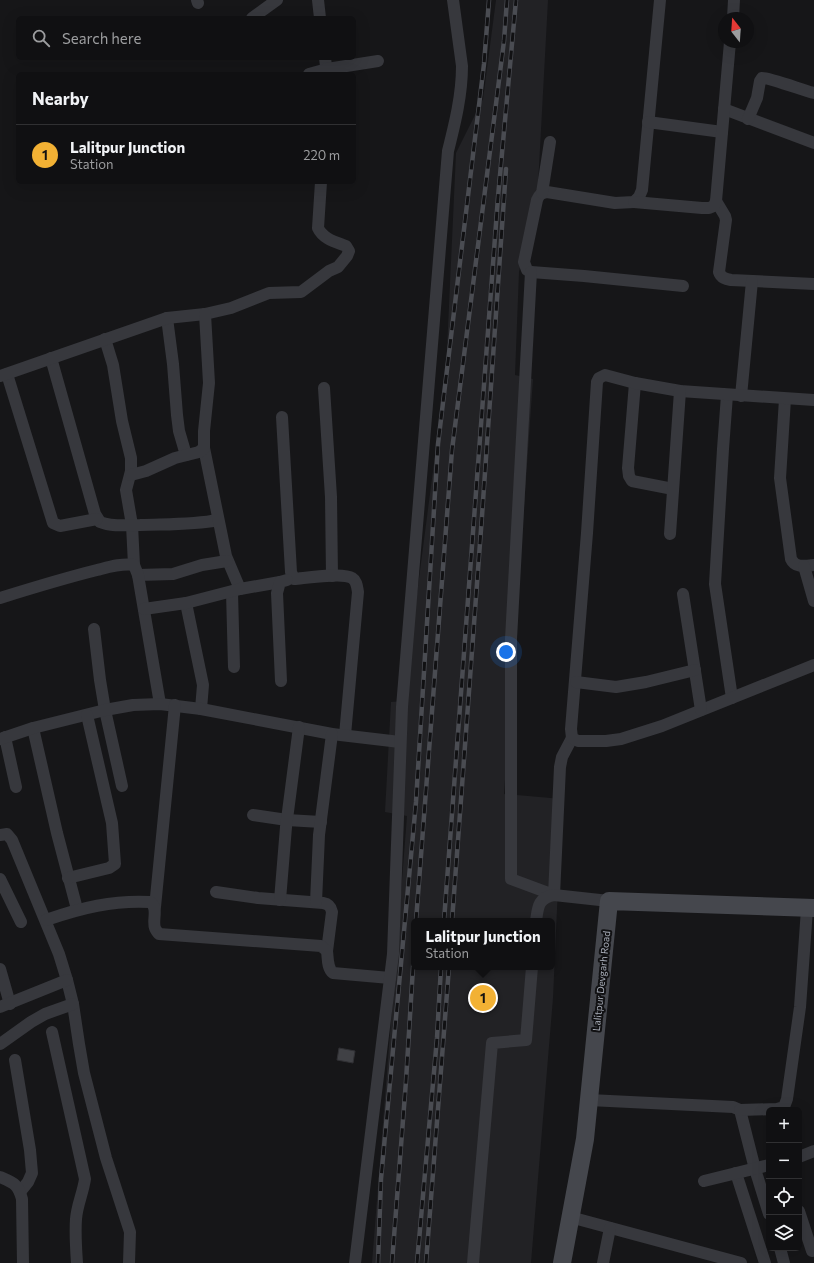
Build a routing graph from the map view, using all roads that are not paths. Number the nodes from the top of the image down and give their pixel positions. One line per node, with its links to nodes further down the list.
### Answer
1 (277, 0): 7 (street)
2 (318, 0): 8 (street)
3 (453, 0): 80 (street)
4 (660, 0): 16 (street)
5 (734, 0): 6 (street)
6 (733, 12)
7 (254, 16)
8 (320, 16)
9 (729, 48): 14 (street)
10 (378, 61): 11 (street)
11 (326, 67): 12 (street)
12 (314, 72)
13 (814, 94): 15 (street)
14 (724, 108): 15 (street); 17 (street)
15 (748, 119): 19 (street)
16 (648, 122): 17 (street); 23 (street)
17 (722, 132): 22 (street)
18 (550, 142): 21 (street)
19 (814, 143)
20 (321, 184): 28 (street)
21 (542, 193): 23 (street); 24 (street)
22 (716, 201): 23 (street); 25 (street)
23 (634, 202)
24 (531, 272): 27 (street); 90 (street)
25 (752, 281): 26 (street); 37 (street)
26 (814, 284)
27 (683, 286)
28 (204, 314): 29 (street); 41 (street)
29 (167, 318): 30 (street); 42 (street)
30 (105, 339): 31 (street); 43 (street)
31 (51, 358): 32 (street); 45 (street)
32 (4, 375): 45 (street)
33 (635, 383): 35 (street); 44 (street); 66 (street)
34 (324, 388): 52 (street)
35 (680, 391): 36 (street); 44 (street)
36 (727, 395): 37 (street); 67 (street)
37 (741, 396): 38 (street)
38 (785, 399): 39 (street); 50 (street)
39 (814, 400)
40 (282, 417): 53 (street)
41 (204, 448): 42 (street); 46 (street)
42 (186, 455): 43 (street)
43 (131, 475): 47 (street)
44 (673, 490): 48 (street)
45 (97, 519): 47 (street)
46 (218, 520): 47 (street); 49 (street)
47 (132, 525): 51 (street)
48 (670, 534)
49 (227, 561): 51 (street); 55 (street)
50 (809, 565): 58 (street)
51 (136, 570): 57 (street); 60 (street)
52 (332, 576): 53 (street); 77 (street)
53 (294, 579): 54 (street)
54 (280, 582): 55 (street); 65 (street)
55 (236, 591): 59 (street); 63 (street)
56 (683, 594): 64 (street)
57 (0, 598)
58 (814, 601)
59 (186, 603): 60 (street); 70 (street)
60 (144, 609): 68 (street)
61 (94, 629): 71 (street)
62 (814, 665): 67 (street)
63 (234, 667)
64 (695, 670): 66 (street); 72 (street)
65 (281, 681)
66 (576, 682): 79 (street)
67 (732, 698): 72 (street)
68 (160, 704): 69 (street); 71 (street)
69 (175, 705): 70 (street); 94 (street)
70 (201, 709): 75 (street)
71 (105, 710): 73 (street); 81 (street)
72 (701, 710): 79 (street)
73 (87, 715): 74 (street); 87 (street)
74 (33, 728): 78 (street); 87 (street)
75 (299, 728): 76 (street); 84 (street)
76 (332, 734): 77 (street); 85 (street)
77 (345, 735): 80 (street)
78 (3, 738): 82 (street)
79 (572, 738): 90 (street)
80 (400, 742): 103 (street)
81 (122, 786)
82 (16, 787)
83 (253, 815): 84 (street)
84 (287, 820): 85 (street); 91 (street)
85 (321, 822): 93 (street)
86 (0, 835): 98 (street)
87 (68, 878): 96 (street)
88 (0, 879): 99 (street)
89 (216, 892): 91 (street)
90 (554, 895): 92 (street); 97 (street)
91 (280, 900): 93 (street)
92 (609, 901): 95 (main road); 110 (main road, Lalitpur Devgarh Road)
93 (316, 902): 100 (street)
94 (155, 907): 96 (street); 100 (street)
95 (811, 908): 111 (street)
96 (77, 909): 98 (street)
97 (536, 918)
98 (46, 920): 104 (street)
99 (21, 922)
100 (327, 951): 103 (street)
101 (0, 969): 106 (street)
102 (532, 970): 130 (street)
103 (390, 978): 129 (street)
104 (67, 980): 105 (street); 106 (street)
105 (73, 1004): 108 (street); 128 (street)
106 (5, 1005)
107 (52, 1032): 127 (street)
108 (0, 1044)
109 (15, 1060): 119 (street)
110 (589, 1100): 111 (street); 122 (main road, Lalitpur Devgarh Road)
111 (740, 1110): 115 (street)
112 (814, 1151): 113 (street)
113 (802, 1156)
114 (766, 1166): 115 (street)
115 (755, 1169): 116 (street); 120 (street)
116 (736, 1173): 118 (street); 134 (street)
117 (0, 1177): 119 (street)
118 (704, 1181)
119 (20, 1192): 126 (street)
120 (766, 1204)
121 (800, 1215): 125 (street)
122 (570, 1217): 123 (street); 131 (main road, Lalitpur Devgarh Road)
123 (610, 1228): 132 (street); 133 (street)
124 (781, 1251): 135 (street)
125 (812, 1251)
126 (23, 1263)
127 (76, 1263)
128 (129, 1263)
129 (355, 1263)
130 (473, 1263)
131 (562, 1263)
132 (603, 1263)
133 (741, 1263)
134 (765, 1263)
135 (784, 1263)

